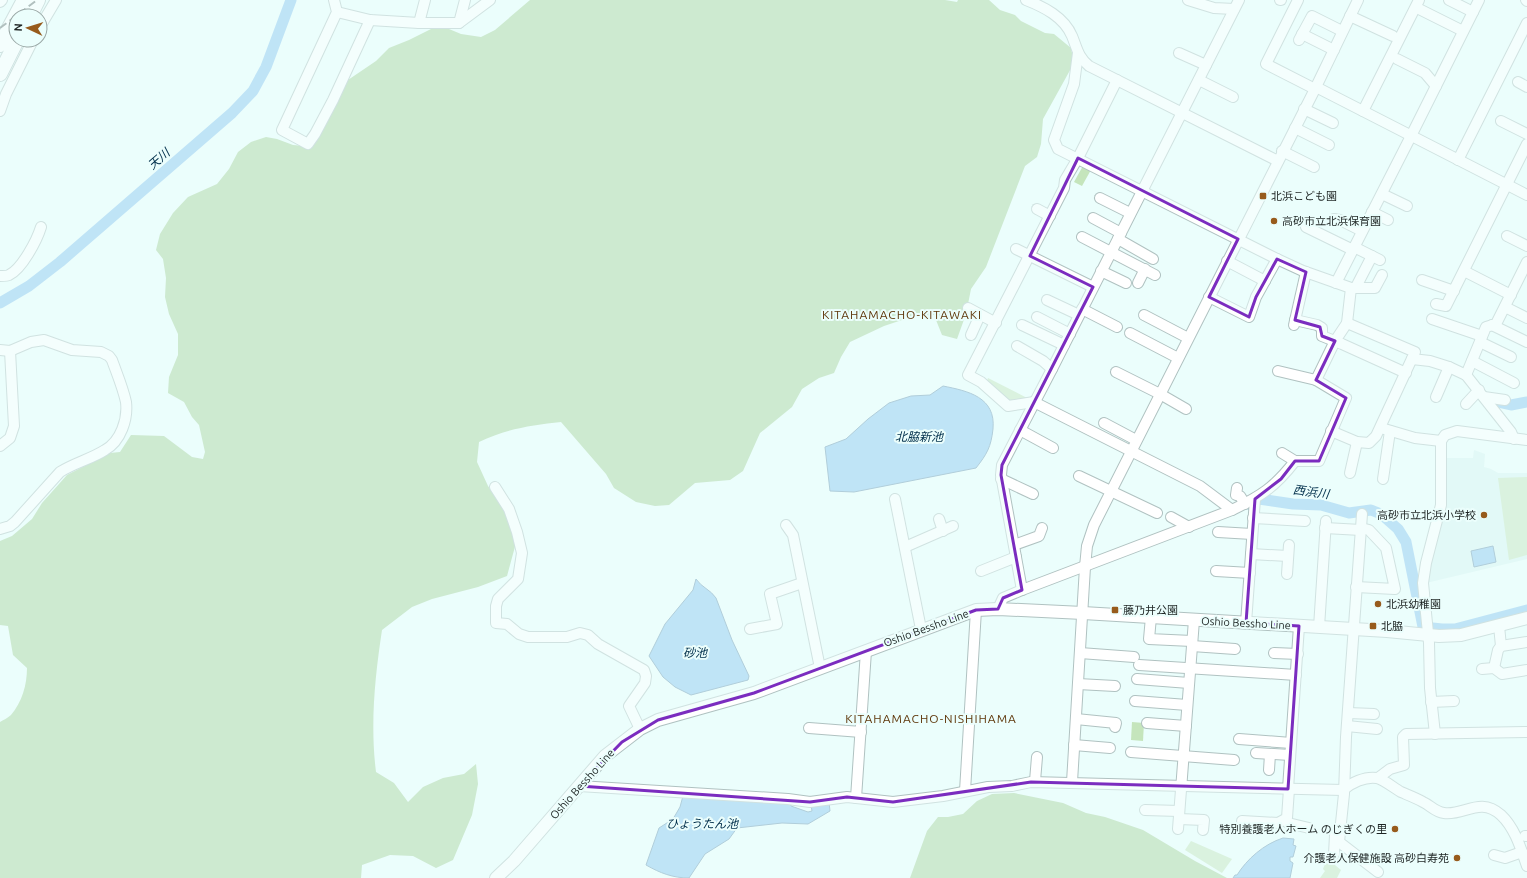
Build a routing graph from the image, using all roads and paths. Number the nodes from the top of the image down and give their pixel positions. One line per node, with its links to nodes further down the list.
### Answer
1 (24, 0): 26 (highway)
2 (56, 0): 17 (street)
3 (334, 0): 15 (street)
4 (424, 0): 22 (street)
5 (465, 0): 20 (street)
6 (490, 0): 20 (street)
7 (1026, 0): 30 (street)
8 (1188, 0): 14 (street)
9 (1298, 0): 38 (street)
10 (1358, 0): 18 (street)
11 (1449, 0): 16 (street)
12 (1479, 0): 16 (street)
13 (1418, 4): 24 (street); 43 (street)
14 (1236, 5): 33 (street)
15 (337, 12): 19 (street); 19 (street)
16 (1473, 12): 24 (street)
17 (48, 14)
18 (1350, 16): 23 (street); 25 (street)
19 (370, 20): 22 (street)
20 (459, 23): 22 (street)
21 (1527, 23): 53 (street)
22 (419, 24)
23 (1342, 31): 29 (street); 29 (street)
24 (1463, 31): 37 (street)
25 (1392, 36)
26 (0, 45)
27 (13, 48): 34 (highway)
28 (29, 48): 41 (street)
29 (1334, 50): 38 (street)
30 (1078, 53): 35 (street); 52 (street)
31 (1179, 53): 33 (street)
32 (1403, 59): 37 (street)
33 (1206, 65): 36 (street)
34 (0, 74)
35 (1117, 80): 42 (street); 52 (street)
36 (1198, 80): 39 (street); 42 (street)
37 (1436, 86): 48 (street)
38 (1315, 88): 40 (street); 43 (street)
39 (1233, 97)
40 (1304, 109): 45 (street); 46 (street)
41 (0, 111)
42 (1182, 112): 54 (street); 57 (street)
43 (1364, 112): 48 (street)
44 (1501, 121): 47 (street)
45 (1328, 123)
46 (1295, 128): 50 (street); 51 (street)
47 (1527, 134)
48 (1411, 136): 53 (street); 58 (street)
49 (1527, 144): 56 (street)
50 (1329, 145)
51 (1282, 151): 54 (street); 55 (street)
52 (1078, 158): 57 (street); 65 (street)
53 (1458, 160): 56 (street)
54 (1278, 161): 75 (street)
55 (1314, 167)
56 (1507, 185): 59 (street); 87 (street)
57 (1142, 191): 64 (street); 75 (street)
58 (1382, 194): 61 (street); 63 (street)
59 (1527, 195)
60 (1100, 198): 64 (street)
61 (1407, 206)
62 (1037, 210): 65 (street)
63 (1372, 212): 68 (street); 71 (street)
64 (1130, 214): 72 (street)
65 (1050, 216): 80 (street)
66 (1093, 218): 72 (street)
67 (1334, 219): 71 (street)
68 (1388, 220)
69 (41, 227): 91 (street)
70 (1306, 227): 78 (street)
71 (1362, 231): 78 (street)
72 (1119, 236): 79 (street); 81 (street)
73 (1507, 236): 76 (street)
74 (1082, 237): 79 (street)
75 (1238, 239): 82 (street); 83 (street)
76 (1527, 246)
77 (1016, 249): 80 (street)
78 (1353, 249): 95 (street); 98 (street)
79 (1111, 252): 85 (street); 86 (street)
80 (1030, 256): 97 (street); 112 (street)
81 (1153, 259)
82 (1277, 259): 88 (street); 93 (street)
83 (1227, 261): 93 (street); 101 (street)
84 (1527, 262): 100 (street)
85 (1145, 269): 89 (street); 94 (street)
86 (1101, 271): 96 (street); 97 (street)
87 (1464, 271): 99 (street); 100 (street)
88 (1306, 272): 95 (street); 122 (street)
89 (1156, 274)
90 (1382, 275): 98 (street)
91 (0, 276)
92 (1422, 280): 99 (street)
93 (1265, 281): 101 (street)
94 (1138, 283)
95 (1336, 283): 98 (street)
96 (1126, 284)
97 (1093, 287): 106 (street)
98 (1353, 287): 113 (street)
99 (1454, 291): 103 (street)
100 (1511, 295): 104 (street)
101 (1209, 297): 120 (street)
102 (1047, 300): 106 (street)
103 (1436, 304)
104 (1505, 307): 110 (street); 115 (street)
105 (968, 308): 107 (street)
106 (1081, 312): 116 (street); 118 (street)
107 (980, 315): 112 (street); 119 (street)
108 (1144, 315): 120 (street)
109 (1037, 317): 118 (street)
110 (1527, 318)
111 (1432, 319): 121 (street)
112 (996, 323): 143 (street)
113 (1347, 323): 122 (street); 129 (street)
114 (1022, 325): 125 (street)
115 (1492, 325): 121 (street); 123 (street)
116 (1117, 327)
117 (1130, 333): 128 (street)
118 (1070, 334): 125 (street)
119 (970, 335)
120 (1188, 338): 128 (street)
121 (1481, 339): 127 (street); 130 (street)
122 (1335, 341): 135 (street); 137 (street)
123 (1527, 342)
124 (1017, 346): 132 (street)
125 (1064, 346): 132 (street)
126 (5, 351): 155 (street); 182 (street)
127 (1511, 357)
128 (1178, 358): 140 (street)
129 (1412, 359): 131 (street); 135 (street)
130 (1472, 361): 136 (street); 138 (street)
131 (1449, 367): 136 (street); 141 (street)
132 (1052, 369): 143 (street)
133 (1278, 371): 137 (street)
134 (1116, 372): 140 (street)
135 (1406, 373): 148 (street)
136 (1466, 375): 139 (street)
137 (1316, 380): 149 (street)
138 (1514, 383)
139 (1481, 393): 142 (street); 144 (street); 150 (street)
140 (1160, 394): 145 (street); 151 (street)
141 (1436, 397)
142 (1505, 400)
143 (1034, 402): 147 (street); 157 (street)
144 (1466, 404)
145 (1186, 409)
146 (1104, 423): 151 (street)
147 (1020, 430): 156 (street); 162 (street)
148 (1386, 430): 153 (street); 154 (street); 163 (street)
149 (1331, 431): 154 (street); 159 (street)
150 (1514, 439): 152 (street); 153 (street)
151 (1136, 440): 157 (street)
152 (1527, 440)
153 (1441, 441): 214 (street)
154 (1357, 442): 160 (street)
155 (0, 446)
156 (1054, 448)
157 (1132, 451): 166 (street); 171 (street)
158 (1282, 453): 159 (street)
159 (1295, 461): 169 (street)
160 (1350, 473)
161 (1079, 476): 166 (street)
162 (1001, 479): 167 (street); 187 (street)
163 (1383, 479)
164 (495, 487): 245 (street)
165 (1237, 488): 170 (street)
166 (1110, 491): 172 (street); 193 (street)
167 (1033, 494)
168 (895, 499): 189 (street)
169 (1255, 499): 170 (street); 175 (street)
170 (1245, 504): 171 (street)
171 (1232, 510): 180 (street)
172 (1157, 513)
173 (1362, 514): 183 (street)
174 (1170, 517): 180 (street)
175 (1253, 518): 177 (street); 186 (street)
176 (939, 519): 185 (street)
177 (1305, 521)
178 (786, 525): 198 (street)
179 (953, 526): 185 (street)
180 (1189, 527): 193 (street)
181 (1042, 528): 187 (street)
182 (0, 529)
183 (1361, 529): 199 (street); 199 (street); 210 (street)
184 (1218, 532): 186 (street)
185 (943, 533): 189 (street)
186 (1252, 534): 190 (street)
187 (1014, 545): 192 (street)
188 (1289, 545): 191 (street)
189 (905, 547): 212 (street)
190 (1251, 554): 191 (street); 196 (street)
191 (1288, 556): 197 (street)
192 (1016, 557): 194 (street); 200 (street)
193 (1085, 566): 200 (street); 203 (street)
194 (981, 571)
195 (1216, 571): 196 (street)
196 (1250, 573): 207 (street)
197 (1287, 574)
198 (802, 583): 211 (street); 223 (street)
199 (1356, 586): 213 (street)
200 (1022, 590): 201 (street)
201 (998, 609): 202 (main road, Oshio Bessho Line); 203 (main road, Oshio Bessho Line)
202 (976, 610): 212 (main road, Oshio Bessho Line); 269 (street)
203 (1083, 613): 204 (main road, Oshio Bessho Line); 220 (street)
204 (1151, 617): 206 (main road, Oshio Bessho Line); 216 (street)
205 (1527, 618): 209 (main road, Oshio Bessho Line)
206 (1194, 620): 207 (main road, Oshio Bessho Line); 216 (street)
207 (1246, 623): 208 (main road, Oshio Bessho Line)
208 (1299, 626): 210 (main road, Oshio Bessho Line); 222 (street)
209 (1499, 626): 214 (main road, Oshio Bessho Line); 217 (street)
210 (1319, 627): 213 (main road, Oshio Bessho Line)
211 (750, 629)
212 (921, 629): 219 (main road, Oshio Bessho Line)
213 (1354, 629): 214 (main road, Oshio Bessho Line); 237 (street)
214 (1428, 634): 235 (street)
215 (1527, 642): 217 (street)
216 (1192, 644): 218 (street); 224 (street)
217 (1501, 646): 226 (street)
218 (1235, 649)
219 (866, 651): 223 (main road, Oshio Bessho Line); 247 (street)
220 (1080, 653): 224 (street); 231 (street)
221 (1274, 653): 222 (street)
222 (1298, 654): 228 (street)
223 (820, 668): 245 (main road, Oshio Bessho Line)
224 (1190, 668): 228 (street); 230 (street)
225 (1482, 668): 226 (street)
226 (1494, 668): 227 (street)
227 (1527, 670)
228 (1296, 675): 251 (street)
229 (1137, 680): 230 (street)
230 (1189, 683): 236 (street)
231 (1078, 684): 232 (street); 239 (street)
232 (1115, 686)
233 (1454, 700): 235 (street)
234 (1135, 701): 236 (street)
235 (1431, 702): 249 (street)
236 (1187, 705): 241 (street)
237 (1348, 713): 238 (street); 242 (street)
238 (1374, 714)
239 (1076, 719): 243 (street); 252 (street)
240 (1147, 723): 241 (street)
241 (1186, 726): 258 (street)
242 (1347, 726): 246 (street); 268 (street)
243 (1116, 727)
244 (809, 728): 247 (street)
245 (640, 729): 266 (main road, Oshio Bessho Line)
246 (1377, 729)
247 (861, 732): 270 (street)
248 (1527, 732): 249 (street)
249 (1435, 734): 262 (street)
250 (1240, 739): 251 (street)
251 (1291, 742): 257 (street)
252 (1074, 745): 253 (street); 264 (street)
253 (1110, 748)
254 (1131, 752): 258 (street)
255 (1256, 753): 256 (street)
256 (1270, 754): 257 (street); 261 (street)
257 (1290, 755): 267 (street)
258 (1183, 756): 260 (street); 265 (street)
259 (1037, 757): 263 (street)
260 (1234, 760)
261 (1269, 770)
262 (1378, 778): 268 (street); 278 (street)
263 (1035, 781): 264 (street); 269 (street)
264 (1072, 782): 265 (street)
265 (1181, 785): 267 (street); 273 (street)
266 (579, 786): 270 (street); 283 (main road, Oshio Bessho Line)
267 (1289, 789): 268 (street); 274 (street)
268 (1343, 790): 271 (street)
269 (965, 792): 270 (street)
270 (856, 798)
271 (1343, 805): 280 (street); 282 (street)
272 (1145, 810): 273 (street)
273 (1178, 820): 277 (street)
274 (1285, 820): 275 (street); 276 (street)
275 (1242, 821)
276 (1309, 828)
277 (1203, 830)
278 (1522, 852): 279 (street); 281 (street)
279 (1494, 855)
280 (1331, 858)
281 (1527, 866)
282 (1378, 872)
283 (496, 878)

